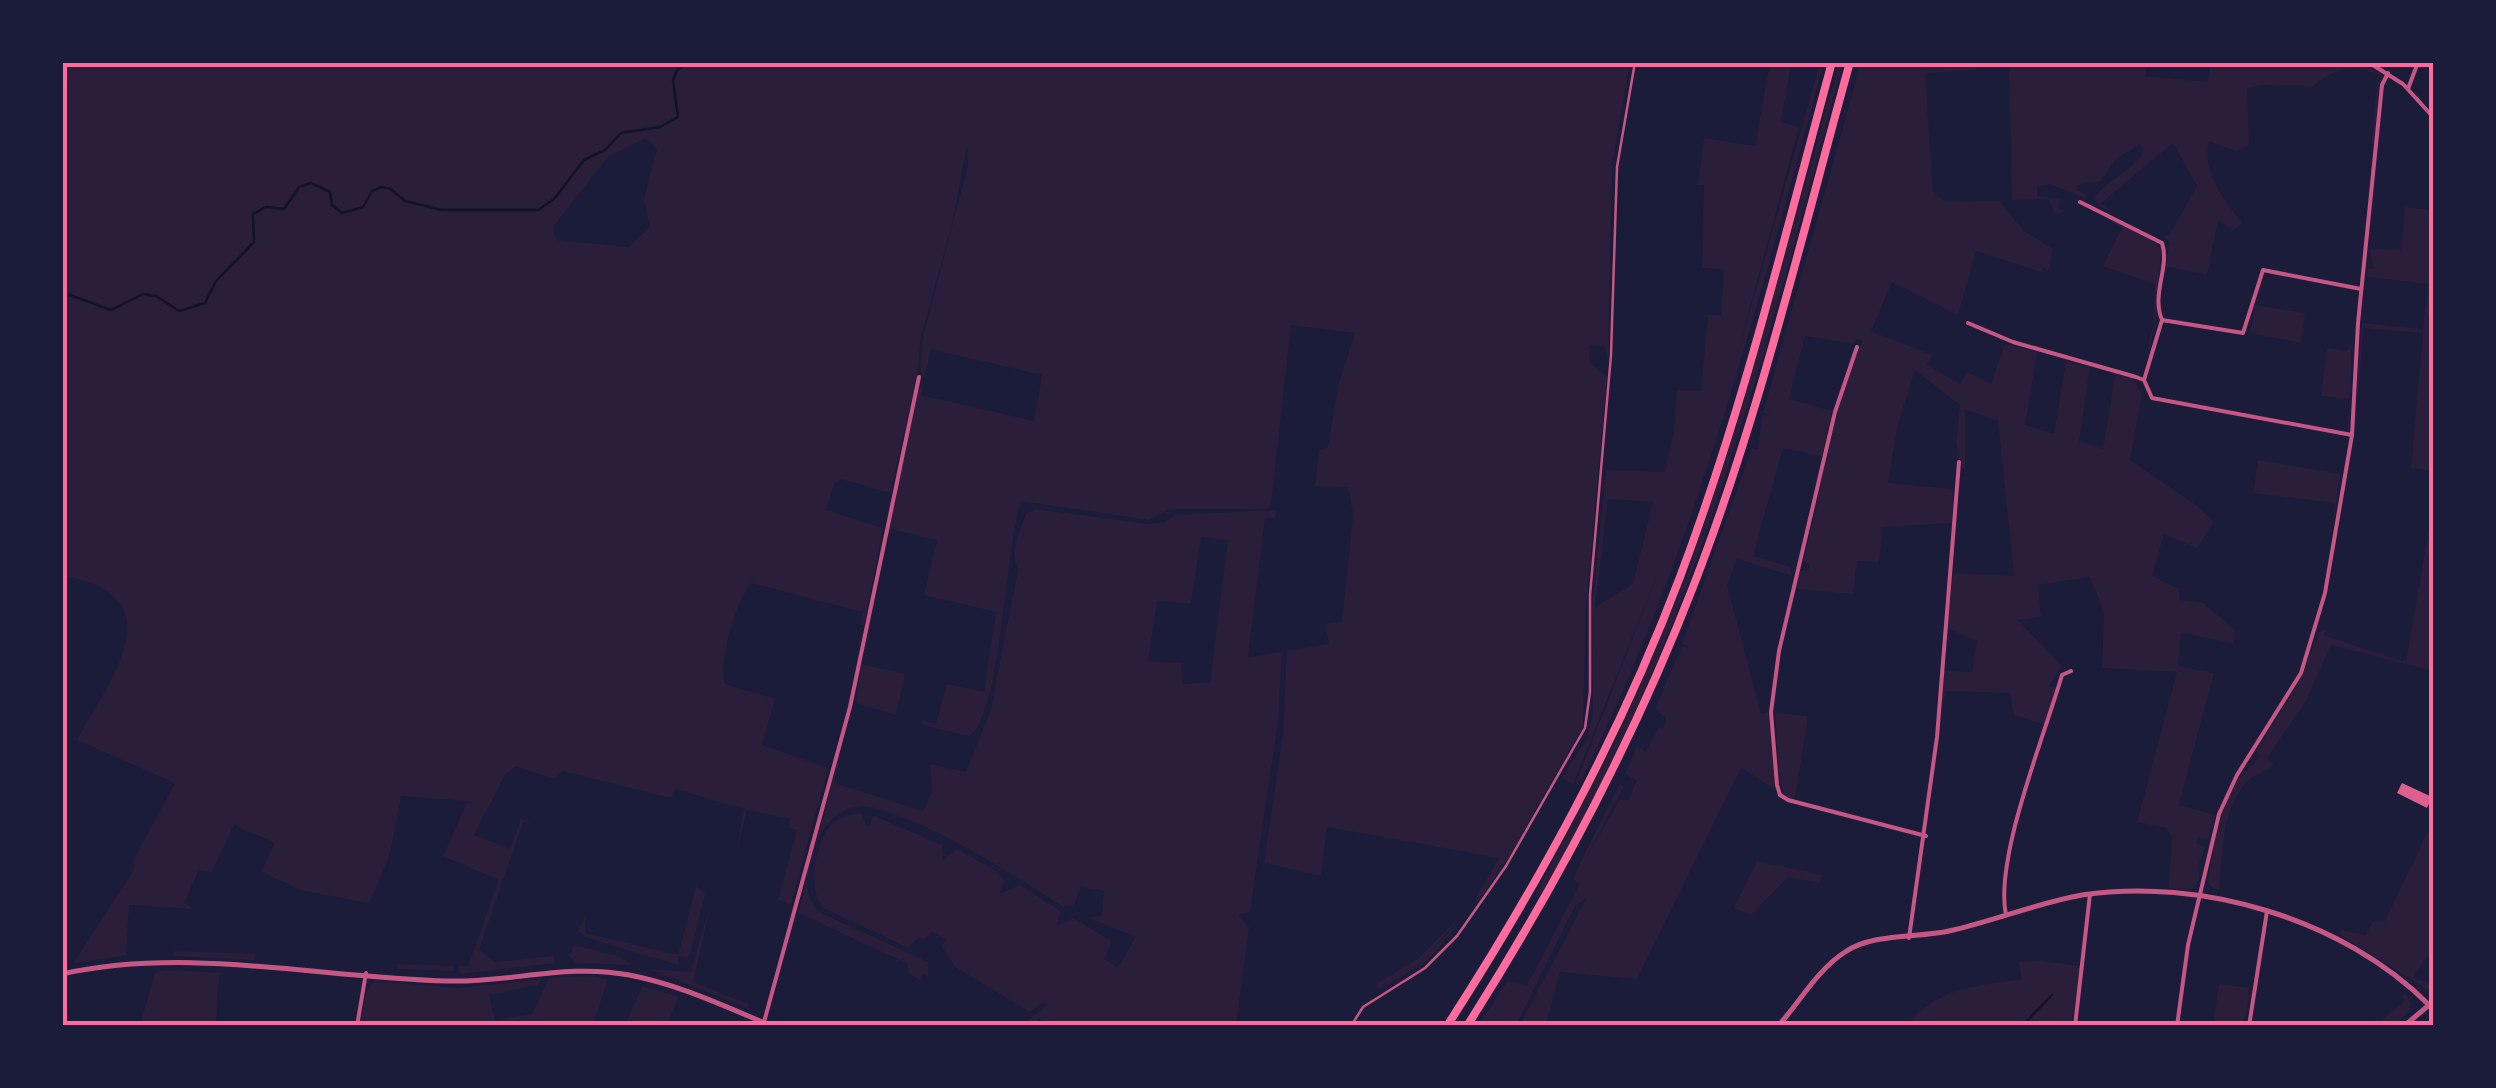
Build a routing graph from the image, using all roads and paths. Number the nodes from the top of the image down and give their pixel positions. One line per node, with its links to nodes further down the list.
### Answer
1 (1635, 62): 31 (lane)
2 (1832, 62): 32 (highway)
3 (1850, 62): 33 (highway)
4 (2368, 62): 6 (street)
5 (2418, 62): 7 (street)
6 (2388, 73): 7 (street); 10 (street)
7 (2408, 89): 8 (street)
8 (2434, 118)
9 (2080, 202): 11 (street)
10 (2361, 289): 11 (street); 16 (street)
11 (2162, 320): 15 (street)
12 (1968, 323): 15 (street)
13 (1857, 347): 19 (street)
14 (919, 377): 28 (street)
15 (2144, 380): 16 (street)
16 (2352, 435): 21 (street)
17 (1958, 462): 19 (street)
18 (2071, 671): 23 (street)
19 (1926, 836): 24 (street)
20 (2090, 894): 21 (street); 23 (street); 35 (street)
21 (2201, 897): 22 (street); 36 (street)
22 (2267, 911): 27 (street); 37 (street)
23 (2006, 915): 24 (street)
24 (1909, 938): 34 (street)
25 (366, 973): 26 (street); 28 (street); 29 (street)
26 (62, 974)
27 (2431, 1003): 38 (street)
28 (764, 1022): 30 (street)
29 (358, 1026)
30 (772, 1026)
31 (1351, 1026)
32 (1447, 1026)
33 (1467, 1026)
34 (1778, 1026)
35 (2075, 1026)
36 (2178, 1026)
37 (2250, 1026)
38 (2404, 1026)

